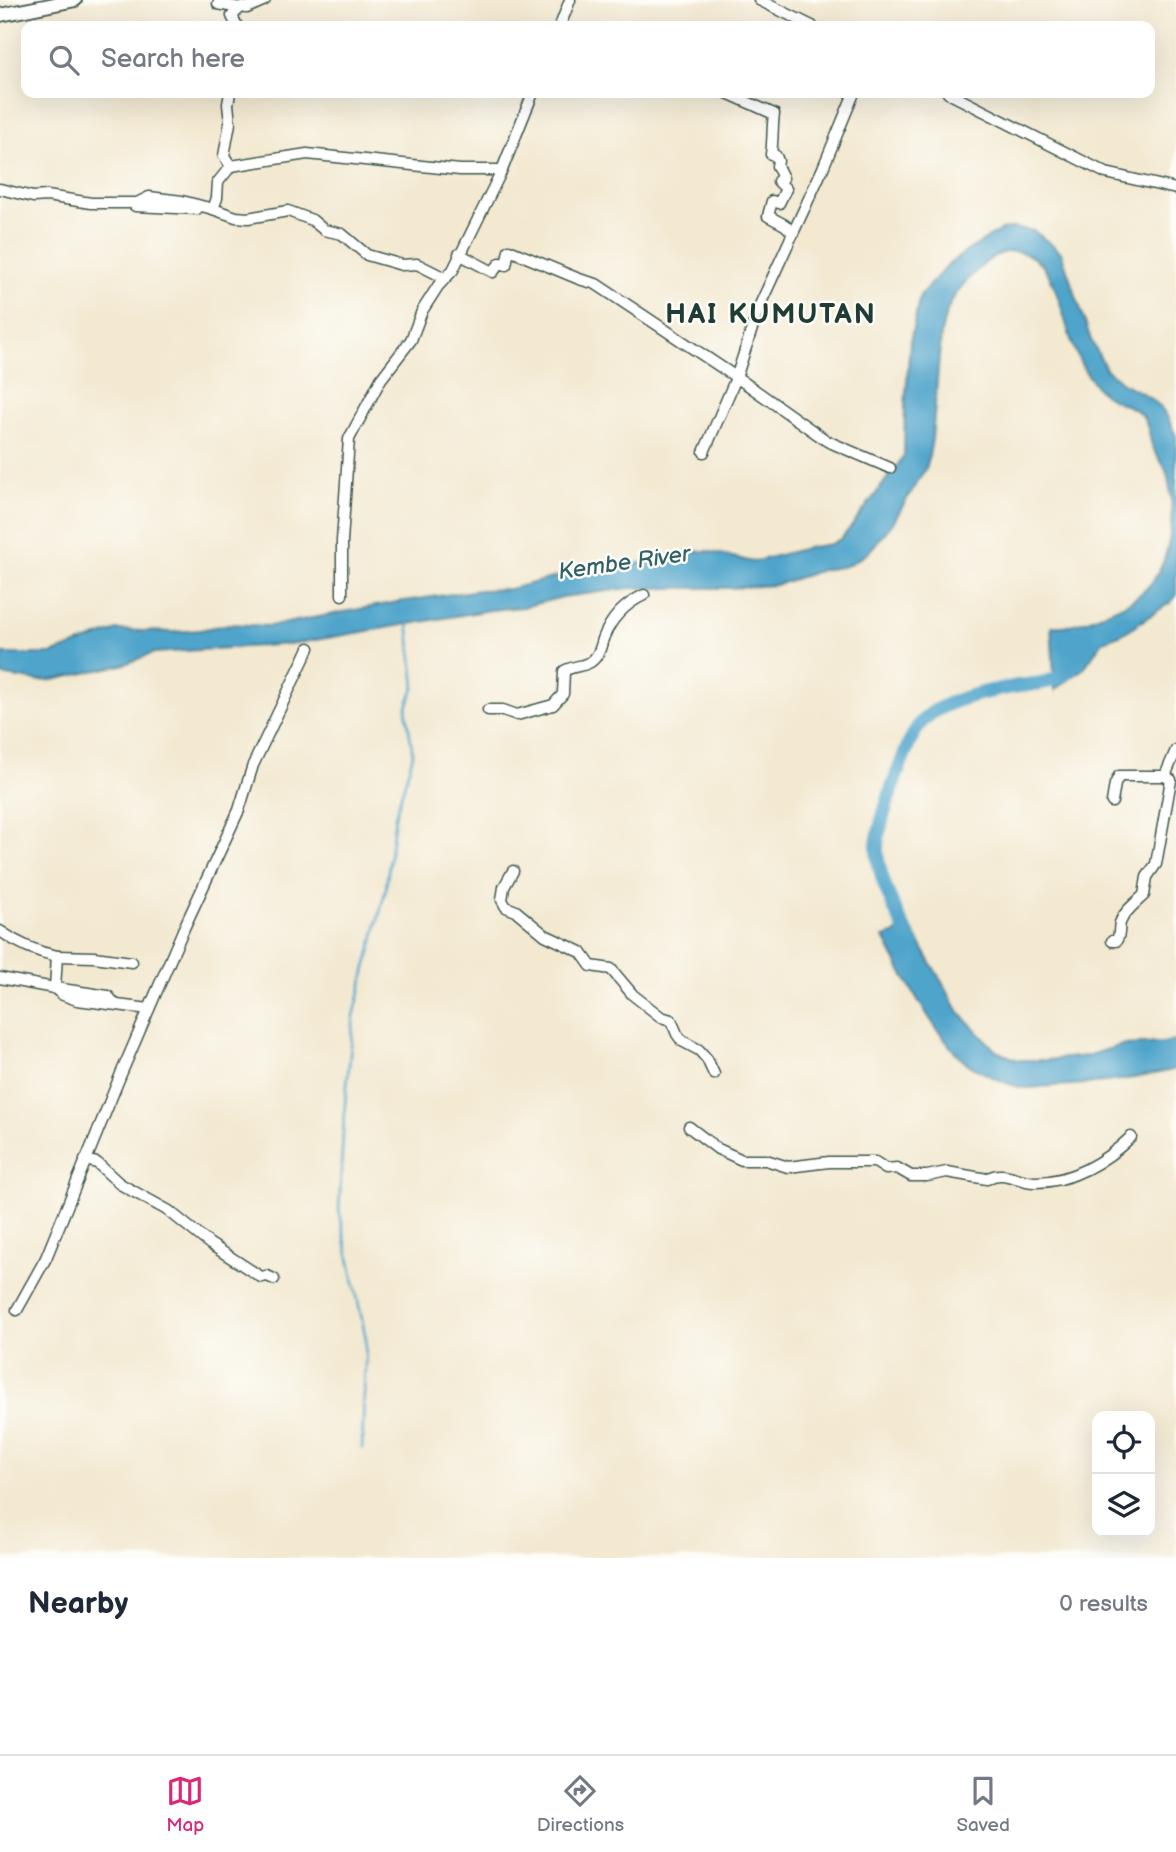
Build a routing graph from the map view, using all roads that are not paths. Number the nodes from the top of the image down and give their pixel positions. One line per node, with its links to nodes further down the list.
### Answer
1 (75, 0): 7 (main road)
2 (265, 0): 6 (street)
3 (759, 0): 10 (street)
4 (566, 1): 9 (street)
5 (223, 3): 6 (street)
6 (240, 5): 8 (street)
7 (0, 15)
8 (234, 21)
9 (561, 21)
10 (802, 21)
11 (229, 98): 16 (street)
12 (531, 98): 17 (street)
13 (738, 98): 21 (street)
14 (852, 98): 21 (street)
15 (958, 98): 19 (street)
16 (231, 166): 17 (street); 20 (street)
17 (502, 170): 22 (street)
18 (0, 189): 20 (street)
19 (1176, 189)
20 (209, 209): 23 (street)
21 (793, 233): 24 (street)
22 (459, 254): 23 (street); 24 (street)
23 (445, 278): 27 (street)
24 (736, 378): 25 (street); 26 (street)
25 (704, 452)
26 (890, 468)
27 (342, 595)
28 (645, 595): 30 (street)
29 (309, 648): 41 (street)
30 (488, 710)
31 (1176, 750): 32 (street)
32 (1165, 776): 33 (street); 36 (street)
33 (1112, 802)
34 (513, 871): 42 (street)
35 (0, 931): 37 (street)
36 (1112, 942)
37 (57, 956): 38 (street); 40 (street)
38 (132, 962)
39 (0, 978): 40 (street)
40 (55, 988): 41 (street)
41 (149, 1010): 45 (street)
42 (714, 1074)
43 (689, 1127): 44 (street)
44 (1131, 1136)
45 (85, 1160): 46 (street); 47 (street)
46 (274, 1279)
47 (17, 1310)

